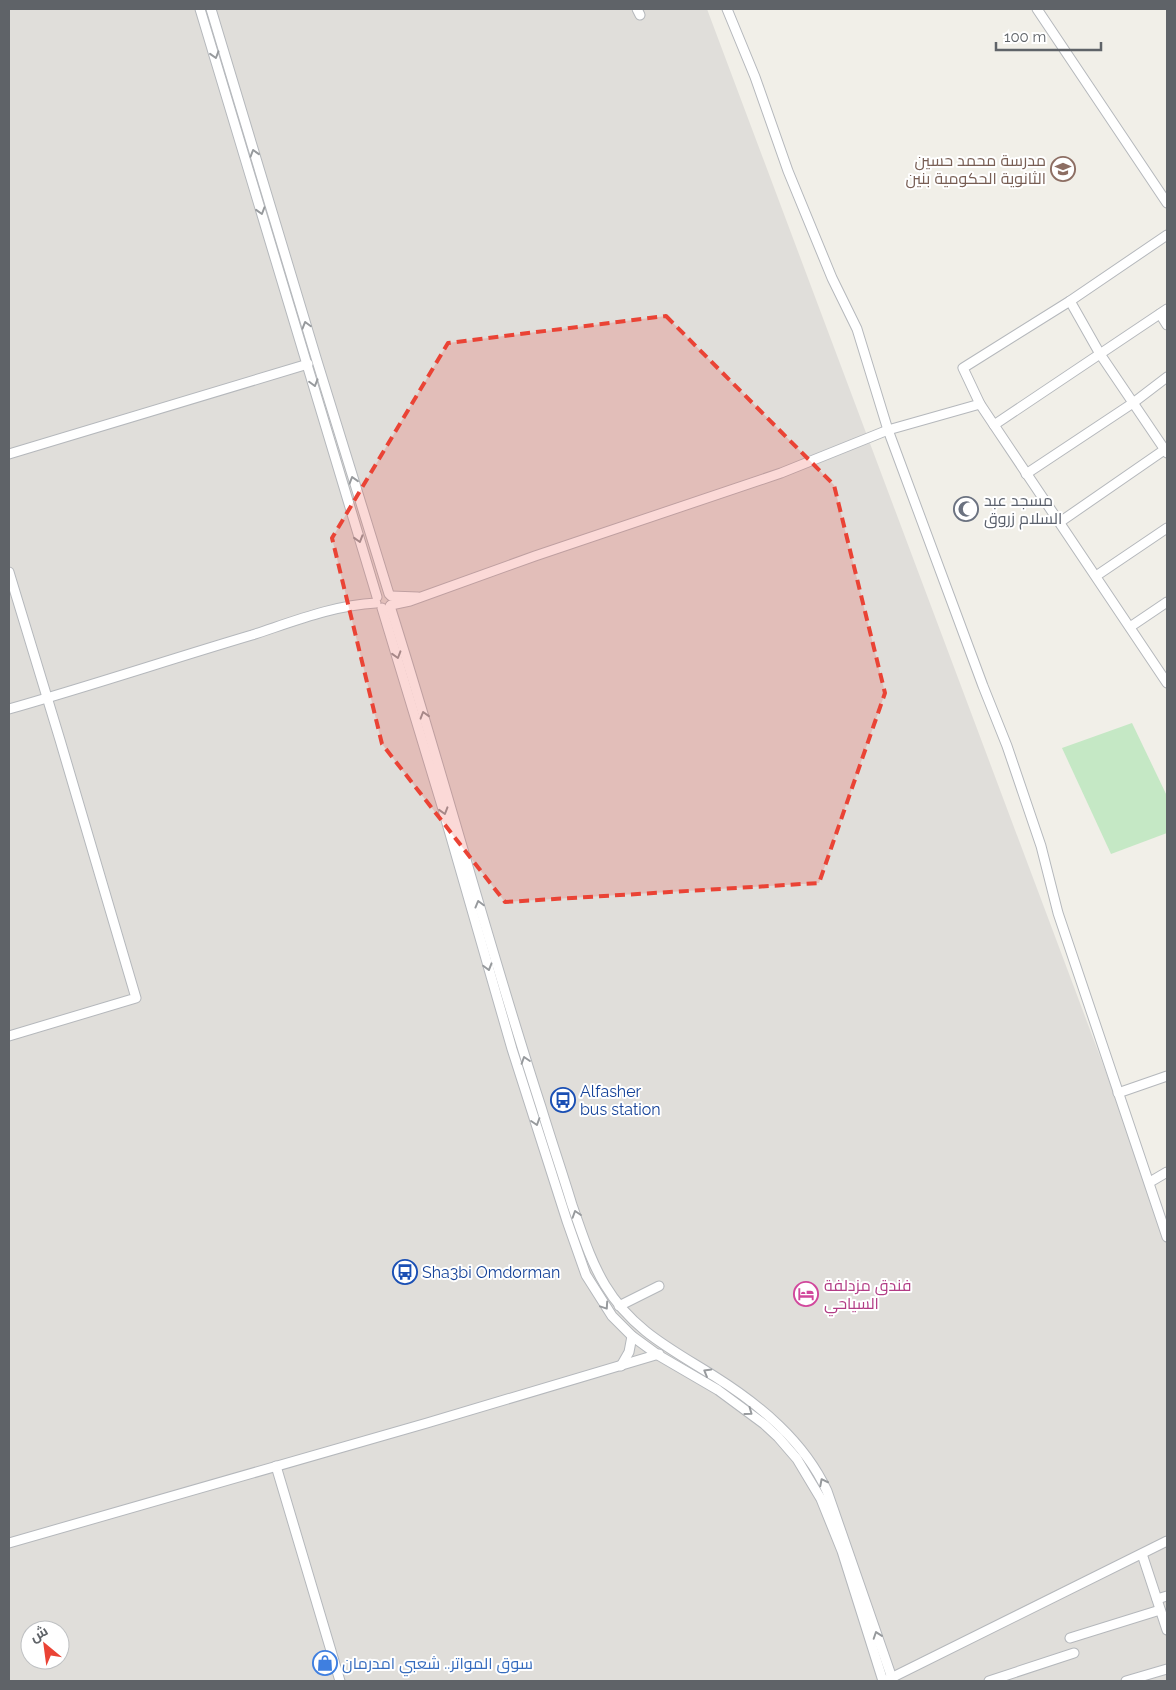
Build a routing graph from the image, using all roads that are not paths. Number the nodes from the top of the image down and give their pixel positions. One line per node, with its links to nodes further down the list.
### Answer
1 (200, 9): 11 (street, one-way to 11)
2 (211, 9): 24 (street, one-way to 2)
3 (727, 9): 16 (street)
4 (1037, 9): 5 (street)
5 (1167, 203)
6 (1167, 235): 7 (street)
7 (1070, 301): 10 (street); 14 (street)
8 (1164, 312): 9 (street); 10 (street)
9 (1167, 325)
10 (1100, 354): 13 (street); 15 (street)
11 (308, 364): 18 (street); 24 (street, one-way to 24)
12 (1167, 378): 13 (street)
13 (1133, 403): 17 (street); 19 (street)
14 (980, 404): 15 (street); 16 (street)
15 (994, 426): 19 (street)
16 (888, 430): 24 (street); 34 (street)
17 (1166, 450): 20 (street)
18 (9, 454)
19 (1026, 474): 20 (street)
20 (1060, 522): 23 (street)
21 (1167, 528): 23 (street)
22 (9, 572): 28 (street)
23 (1096, 576): 26 (street)
24 (385, 601): 28 (street); 32 (street)
25 (1167, 602): 26 (street)
26 (1130, 627): 27 (street)
27 (1167, 680)
28 (46, 698): 29 (street); 30 (street)
29 (9, 709)
30 (9, 1036)
31 (1165, 1077): 33 (street); 34 (street)
32 (528, 1085): 40 (street, one-way to 32); 41 (street, one-way to 41)
33 (1167, 1087)
34 (1118, 1093): 36 (street)
35 (1167, 1172): 36 (street)
36 (1150, 1182): 37 (street)
37 (1163, 1210): 38 (street)
38 (1167, 1236)
39 (659, 1286): 40 (street)
40 (619, 1306): 42 (street)
41 (632, 1336): 43 (street); 44 (street)
42 (665, 1347): 43 (street); 46 (street, one-way to 42)
43 (658, 1355): 44 (street); 46 (street, one-way to 46)
44 (621, 1366): 45 (street)
45 (276, 1466): 48 (street); 58 (street)
46 (837, 1530): 57 (street)
47 (1167, 1540): 49 (street)
48 (9, 1543)
49 (1142, 1554): 51 (street); 57 (street)
50 (1167, 1596): 51 (street)
51 (1157, 1599): 52 (street)
52 (1160, 1610): 53 (street); 54 (street)
53 (1167, 1630)
54 (1070, 1638)
55 (1074, 1653): 59 (street)
56 (1167, 1669): 60 (street)
57 (888, 1680)
58 (340, 1681)
59 (989, 1681)
60 (1126, 1681)

